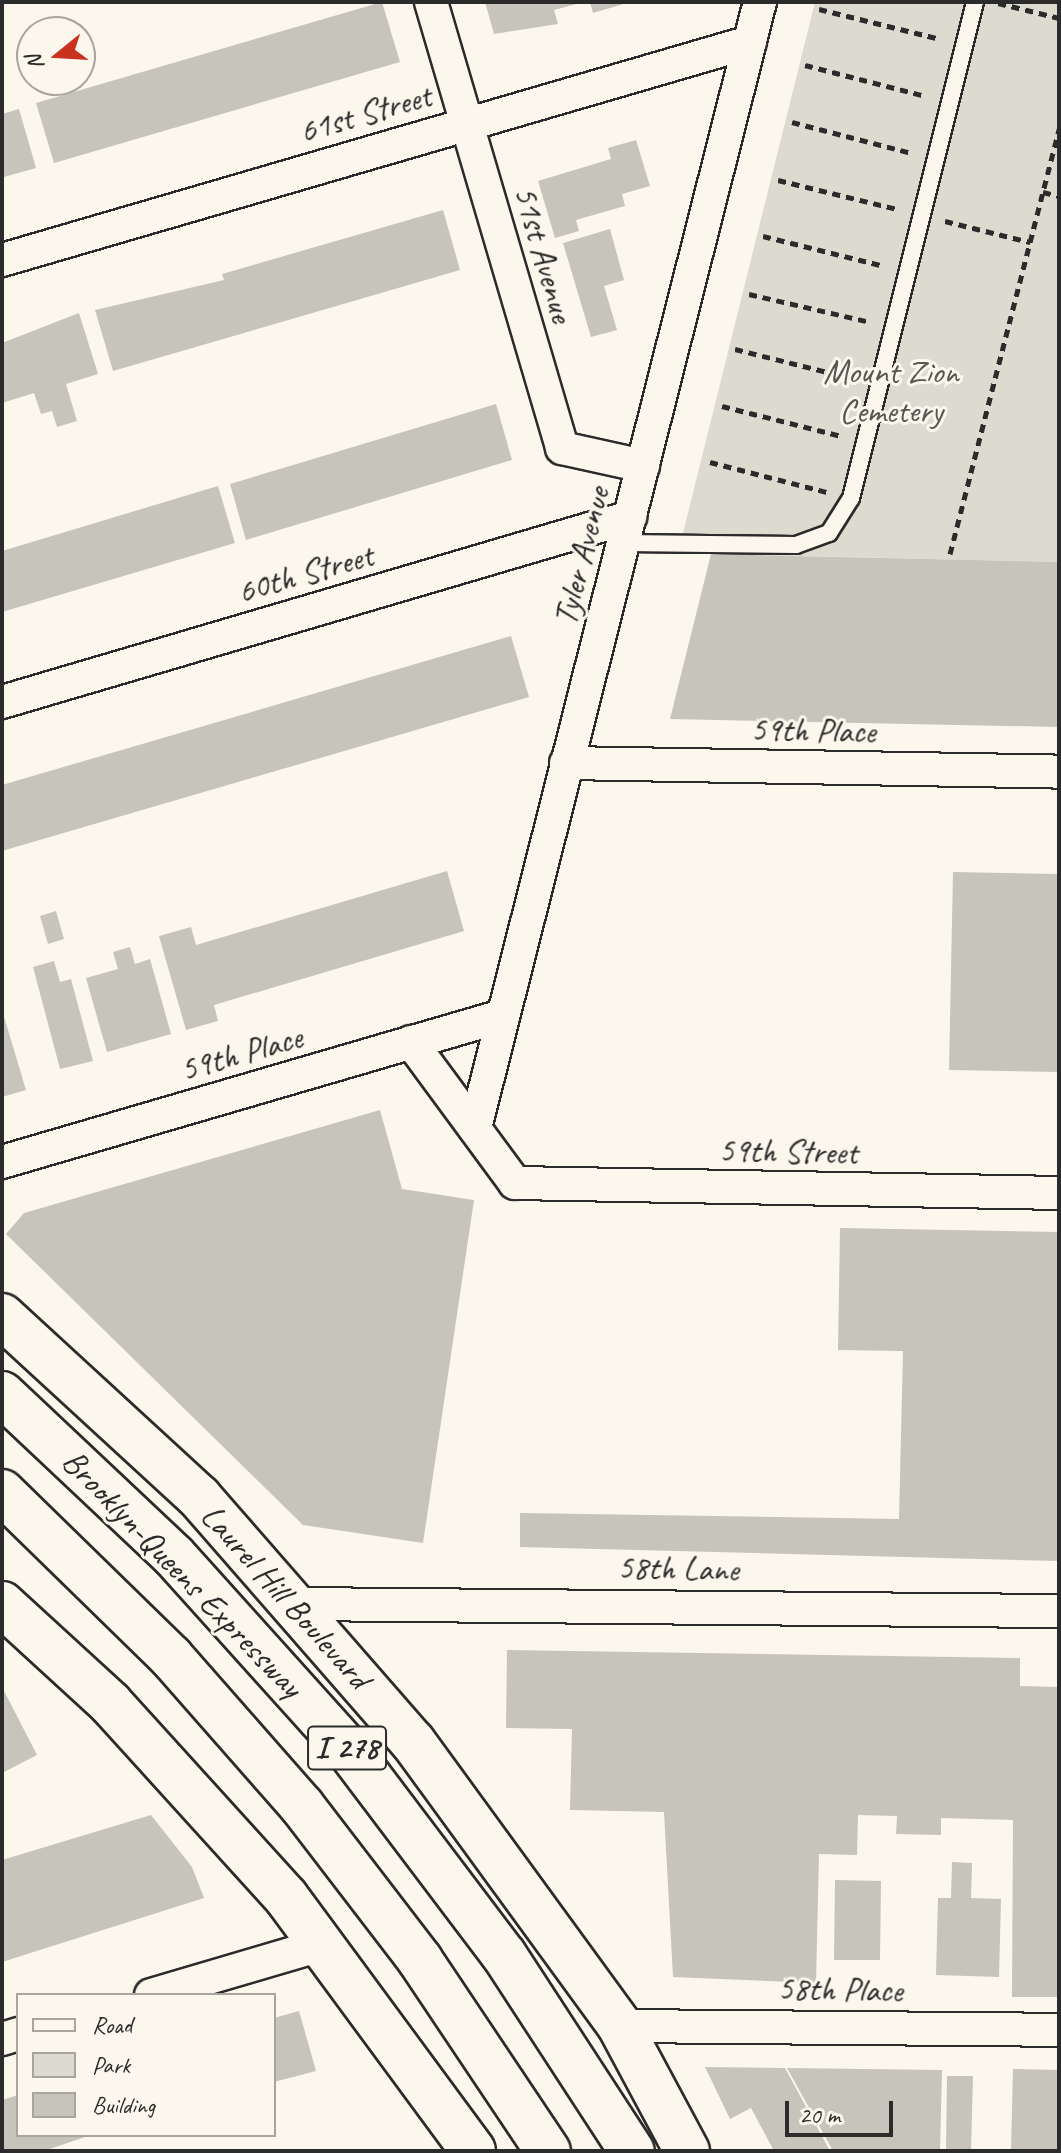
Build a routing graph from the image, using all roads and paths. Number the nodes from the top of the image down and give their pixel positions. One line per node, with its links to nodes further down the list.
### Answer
1 (431, 2): 12 (street, 51st Avenue)
2 (760, 2): 7 (street, Tyler Avenue)
3 (975, 2): 8 (lane)
4 (995, 2): 6 (path)
5 (819, 9): 8 (path)
6 (1059, 18)
7 (750, 42): 12 (street, 61st Street); 27 (street, Tyler Avenue)
8 (964, 45): 10 (lane)
9 (805, 65): 10 (path)
10 (950, 102): 14 (lane)
11 (792, 122): 14 (path)
12 (466, 123): 18 (street, 61st Street); 27 (street, 51st Avenue)
13 (1059, 129): 15 (path)
14 (936, 159): 19 (lane)
15 (1043, 192): 16 (path); 30 (path)
16 (1059, 196)
17 (763, 236): 19 (path)
18 (2, 260)
19 (908, 272): 21 (lane)
20 (749, 294): 21 (path)
21 (894, 328): 23 (lane)
22 (735, 349): 23 (path)
23 (879, 385): 25 (lane)
24 (722, 406): 25 (path)
25 (866, 442): 28 (lane)
26 (710, 462): 28 (path)
27 (643, 466): 29 (street, Tyler Avenue)
28 (851, 498): 29 (lane)
29 (627, 530): 31 (street, 60th Street); 32 (street, Tyler Avenue)
30 (950, 554)
31 (2, 702)
32 (566, 763): 33 (street, 59th Place); 34 (street, Tyler Avenue)
33 (1059, 772)
34 (502, 1016): 35 (street, 59th Place); 36 (street, Tyler Avenue)
35 (411, 1042): 36 (street); 37 (street, 59th Place)
36 (475, 1128): 38 (street, 59th Street)
37 (2, 1162)
38 (1059, 1193)
39 (2, 1316): 43 (main road, Laurel Hill Boulevard)
40 (2, 1394): 51 (main road, Brooklyn-Queens Expressway / I 278)
41 (2, 1492): 50 (main road, Brooklyn-Queens Expressway / I 278)
42 (2, 1604): 45 (main road)
43 (296, 1604): 44 (street, 58th Lane); 47 (main road, Laurel Hill Boulevard)
44 (1059, 1611)
45 (324, 1944): 46 (street); 49 (main road)
46 (158, 1993)
47 (620, 2026): 48 (street, 58th Place); 52 (main road, Laurel Hill Boulevard)
48 (1059, 2030)
49 (473, 2151)
50 (548, 2151)
51 (632, 2151)
52 (687, 2151)

